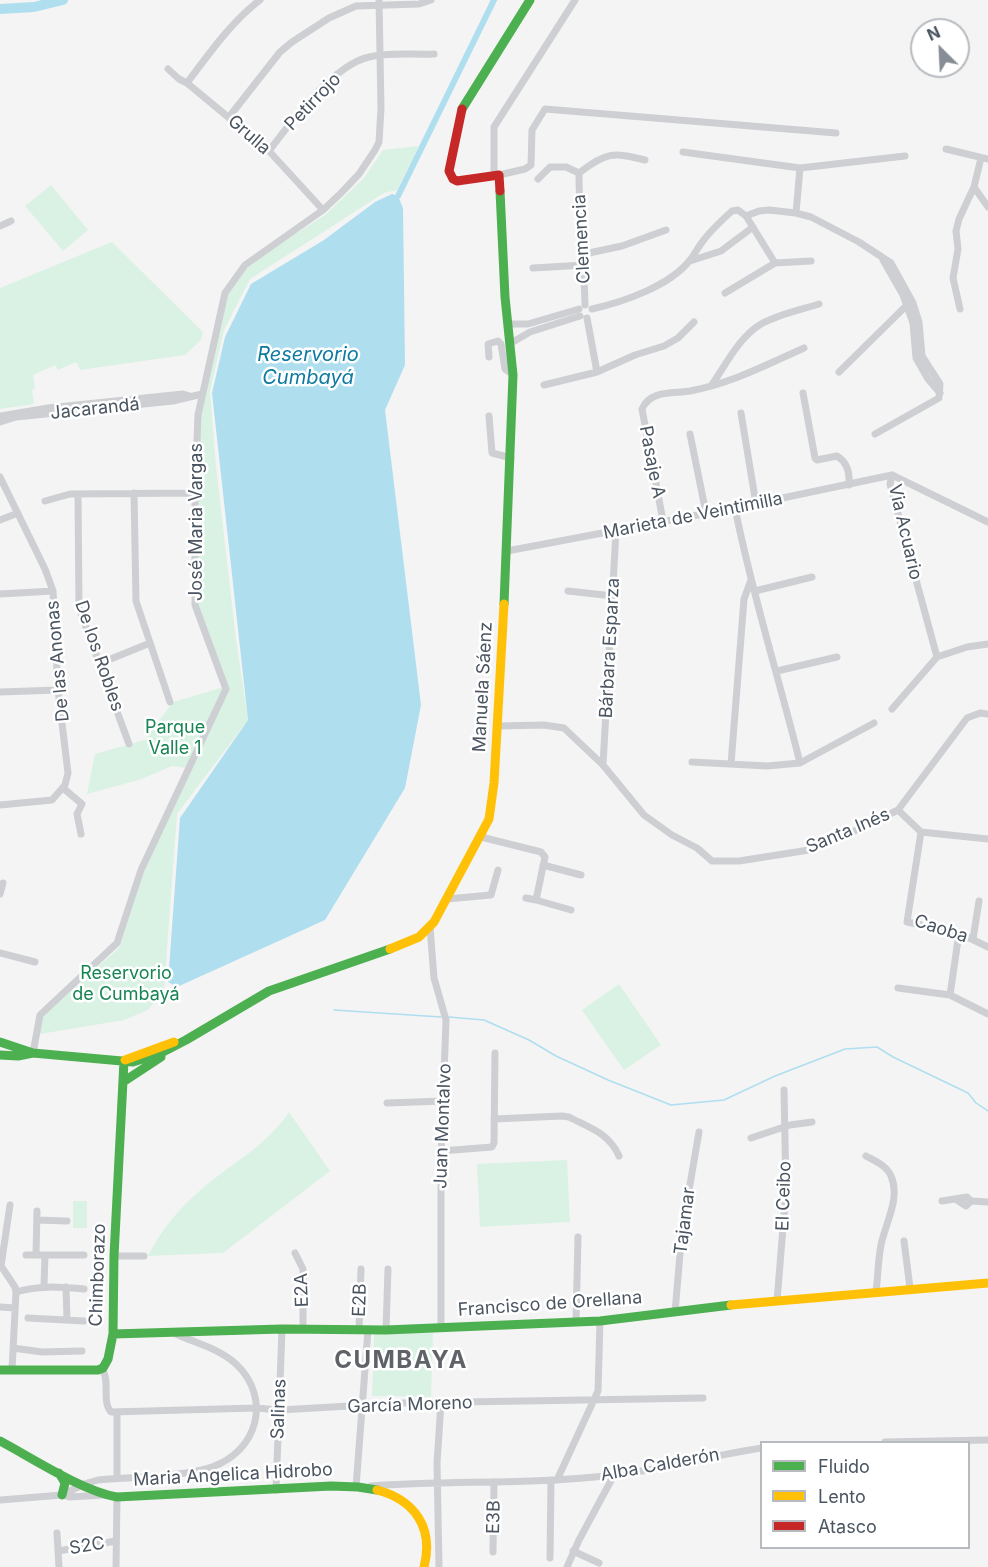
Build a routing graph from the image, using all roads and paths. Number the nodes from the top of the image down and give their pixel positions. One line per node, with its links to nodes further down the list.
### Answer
1 (260, 0): 9 (street)
2 (430, 0): 5 (street)
3 (530, 0): 20 (street)
4 (575, 0): 20 (street)
5 (378, 2): 7 (street, José Maria Vargas); 10 (street)
6 (434, 54): 7 (street, Petirrojo)
7 (381, 56): 13 (street, Petirrojo); 24 (street, José Maria Vargas)
8 (168, 69): 9 (street, Grulla)
9 (187, 83): 10 (street, Grulla)
10 (229, 117): 13 (street, Grulla)
11 (836, 133): 20 (street)
12 (946, 148): 16 (street)
13 (268, 151): 24 (street, Grulla)
14 (683, 152): 18 (street)
15 (905, 156): 18 (street)
16 (984, 159): 22 (street)
17 (645, 160): 19 (street, Clemencia)
18 (800, 168): 25 (street)
19 (579, 173): 21 (street, Clemencia); 32 (street, Clemencia)
20 (496, 174): 46 (street, Manuela Sáenz)
21 (538, 179)
22 (974, 187): 23 (street); 43 (street)
23 (988, 207)
24 (323, 210): 57 (street, José Maria Vargas)
25 (796, 213): 26 (street); 34 (street)
26 (746, 216): 29 (street); 31 (street)
27 (11, 222): 28 (street)
28 (0, 226)
29 (753, 227): 33 (street); 37 (street)
30 (666, 230): 32 (street)
31 (701, 243): 33 (street); 35 (street)
32 (584, 254): 38 (street, Clemencia)
33 (713, 255): 35 (street)
34 (884, 260): 42 (street); 56 (street)
35 (690, 261): 44 (street)
36 (812, 261): 37 (street)
37 (775, 263): 40 (street)
38 (585, 265): 39 (street); 44 (street, Clemencia)
39 (533, 268)
40 (725, 293)
41 (819, 304): 54 (street)
42 (907, 305): 51 (street); 56 (street)
43 (960, 309)
44 (584, 311): 46 (street); 47 (street); 50 (street, Clemencia)
45 (694, 322): 50 (street)
46 (508, 324): 47 (street, Manuela Sáenz)
47 (511, 343): 52 (street, Manuela Sáenz)
48 (804, 348): 54 (street, Pasaje A)
49 (489, 357): 52 (street)
50 (597, 372): 53 (street)
51 (839, 372)
52 (513, 375): 65 (street, Manuela Sáenz)
53 (544, 385)
54 (711, 386): 78 (street, Pasaje A)
55 (803, 393): 68 (street)
56 (940, 393): 64 (street)
57 (202, 394): 58 (street, Jacarandá); 70 (street, José Maria Vargas)
58 (113, 404): 60 (street, Jacarandá); 62 (street, Jacarandá)
59 (741, 413): 73 (street)
60 (0, 416)
61 (489, 416): 65 (street)
62 (0, 422)
63 (690, 434): 76 (street)
64 (875, 434)
65 (512, 458): 81 (street, Manuela Sáenz)
66 (892, 475): 68 (street, Marieta de Veintimilla); 79 (street, Via Acuario); 92 (street, Via Acuario)
67 (0, 477): 75 (street, De las Anonas)
68 (849, 484): 73 (street, Marieta de Veintimilla)
69 (134, 493): 70 (street); 71 (street); 89 (street)
70 (195, 493): 136 (street, José Maria Vargas)
71 (78, 494): 72 (street); 93 (street, De los Robles)
72 (45, 501)
73 (756, 504): 74 (street, Marieta de Veintimilla)
74 (735, 508): 76 (street, Marieta de Veintimilla); 83 (street)
75 (18, 513): 77 (street); 84 (street, De las Anonas)
76 (706, 513): 78 (street, Marieta de Veintimilla)
77 (0, 520)
78 (663, 521): 80 (street, Marieta de Veintimilla)
79 (988, 522)
80 (616, 531): 81 (street, Marieta de Veintimilla); 88 (street, Bárbara Esparza)
81 (507, 551): 101 (street, Manuela Sáenz)
82 (812, 578): 86 (street)
83 (751, 580): 86 (street); 106 (street)
84 (53, 591): 87 (street); 95 (street, De las Anonas)
85 (568, 591): 88 (street)
86 (754, 591): 94 (street)
87 (0, 594)
88 (613, 596): 105 (street, Bárbara Esparza)
89 (150, 643): 93 (street); 97 (street)
90 (988, 644): 92 (street)
91 (837, 657): 94 (street)
92 (937, 657): 98 (street)
93 (101, 663): 102 (street, De los Robles)
94 (777, 671): 104 (street)
95 (58, 690): 96 (street); 107 (street, De las Anonas)
96 (0, 692)
97 (170, 702)
98 (892, 709)
99 (988, 714): 109 (street, Santa Inés)
100 (874, 723): 104 (street)
101 (498, 726): 105 (street, Santa Inés); 112 (street, Manuela Sáenz)
102 (129, 744)
103 (692, 762): 106 (street)
104 (800, 763): 106 (street)
105 (603, 765): 109 (street, Santa Inés)
106 (731, 765)
107 (63, 788): 108 (street); 111 (street)
108 (0, 806)
109 (898, 810): 110 (street)
110 (921, 832): 113 (street); 125 (street, Caoba)
111 (81, 834)
112 (481, 837): 114 (street); 120 (street, Manuela Sáenz)
113 (988, 839)
114 (543, 865): 116 (street); 121 (street)
115 (498, 870): 120 (street)
116 (582, 875)
117 (3, 884): 118 (street)
118 (0, 894)
119 (526, 898): 121 (street)
120 (447, 899): 124 (street, Manuela Sáenz)
121 (536, 900): 123 (street)
122 (979, 901): 126 (street)
123 (571, 910)
124 (430, 927): 133 (street, Manuela Sáenz); 142 (street, Juan Montalvo)
125 (959, 933): 126 (street, Caoba); 131 (street)
126 (973, 939): 127 (street, Caoba)
127 (988, 947)
128 (0, 953): 129 (street)
129 (35, 962)
130 (898, 988): 131 (street)
131 (950, 995): 132 (street)
132 (988, 1014)
133 (196, 1034): 134 (street, Manuela Sáenz); 139 (street, Manuela Sáenz)
134 (186, 1040): 139 (street, Manuela Sáenz); 140 (street)
135 (0, 1042): 136 (street)
136 (33, 1053): 138 (street); 139 (street)
137 (495, 1053): 144 (street)
138 (0, 1055)
139 (124, 1061): 140 (street, Chimborazo)
140 (123, 1083): 165 (street, Chimborazo)
141 (784, 1090): 146 (street, El Ceibo)
142 (444, 1101): 143 (street); 149 (street, Juan Montalvo)
143 (387, 1103)
144 (494, 1119): 149 (street); 150 (street)
145 (812, 1122): 146 (street)
146 (784, 1126): 148 (street); 177 (street, El Ceibo)
147 (699, 1132): 180 (street, Tajamar)
148 (751, 1138)
149 (441, 1151): 186 (street, Juan Montalvo)
150 (619, 1156)
151 (866, 1156): 176 (street)
152 (942, 1201): 153 (street)
153 (988, 1202)
154 (10, 1204): 167 (street)
155 (38, 1211): 156 (street)
156 (37, 1220): 157 (street); 161 (street)
157 (67, 1221)
158 (578, 1237): 185 (street)
159 (904, 1241): 173 (street)
160 (295, 1253): 188 (street, E2A)
161 (36, 1254): 162 (street); 163 (street)
162 (26, 1255)
163 (45, 1255): 164 (street); 171 (street)
164 (84, 1255)
165 (114, 1256): 166 (street); 193 (street, Chimborazo)
166 (144, 1256)
167 (1, 1266): 174 (street)
168 (361, 1269): 189 (street, E2B)
169 (388, 1269): 190 (street)
170 (988, 1283): 173 (street, Francisco de Orellana)
171 (44, 1286): 172 (street); 174 (street)
172 (66, 1287): 175 (street); 182 (street)
173 (910, 1288): 176 (street, Francisco de Orellana)
174 (15, 1289): 179 (street)
175 (84, 1289)
176 (876, 1292): 177 (street, Francisco de Orellana)
177 (777, 1301): 180 (street, Francisco de Orellana)
178 (0, 1307): 179 (street)
179 (15, 1308): 194 (street)
180 (675, 1312): 184 (street, Francisco de Orellana)
181 (28, 1318): 182 (street)
182 (67, 1320): 183 (street)
183 (84, 1321)
184 (600, 1321): 185 (street, Francisco de Orellana); 201 (street)
185 (576, 1322): 186 (street, Francisco de Orellana)
186 (441, 1327): 190 (street, Francisco de Orellana)
187 (282, 1329): 188 (street, Francisco de Orellana); 192 (street, Francisco de Orellana); 205 (street, Salinas)
188 (303, 1329): 189 (street, Francisco de Orellana)
189 (364, 1330): 190 (street, Francisco de Orellana); 203 (street, E2B)
190 (386, 1330)
191 (141, 1332): 192 (street, Francisco de Orellana); 193 (street, Francisco de Orellana); 196 (street)
192 (172, 1332): 204 (street)
193 (113, 1334): 196 (street, Chimborazo)
194 (13, 1348): 195 (street); 199 (street)
195 (82, 1351)
196 (111, 1351): 197 (street, Chimborazo)
197 (102, 1369): 199 (street); 206 (street)
198 (0, 1370): 199 (street)
199 (12, 1370)
200 (703, 1398): 201 (street, García Moreno)
201 (592, 1401): 202 (street, García Moreno); 214 (street)
202 (441, 1403): 203 (street, García Moreno); 215 (street)
203 (362, 1404): 205 (street, García Moreno); 218 (street, E2B)
204 (256, 1408): 205 (street, García Moreno); 206 (street, García Moreno); 213 (street)
205 (279, 1410): 219 (street, Salinas)
206 (117, 1412): 213 (street)
207 (988, 1440): 209 (street)
208 (0, 1441): 211 (street, Maria Angelica Hidrobo)
209 (954, 1441)
210 (760, 1448): 212 (street, Alba Calderón)
211 (59, 1473): 217 (street, Maria Angelica Hidrobo); 220 (street)
212 (614, 1475): 214 (street, Alba Calderón); 227 (street)
213 (117, 1478): 217 (street)
214 (554, 1480): 216 (street, Alba Calderón); 229 (street)
215 (439, 1482): 216 (street, Alba Calderón); 218 (street, Alba Calderón); 234 (street)
216 (494, 1482): 228 (street, E3B)
217 (84, 1484): 220 (street); 221 (street, Maria Angelica Hidrobo)
218 (358, 1487): 219 (street, Maria Angelica Hidrobo); 233 (street, Maria Angelica Hidrobo)
219 (276, 1490): 222 (street, Maria Angelica Hidrobo)
220 (62, 1495): 221 (street); 223 (street)
221 (106, 1495): 222 (street, Maria Angelica Hidrobo)
222 (117, 1497): 225 (street)
223 (0, 1500)
224 (57, 1533): 226 (street)
225 (116, 1541): 226 (street, S2C); 232 (street)
226 (58, 1551): 231 (street)
227 (573, 1551): 230 (street); 235 (street)
228 (493, 1552)
229 (550, 1558)
230 (599, 1563)
231 (59, 1567)
232 (116, 1567)
233 (424, 1567)
234 (439, 1567)
235 (567, 1567)

